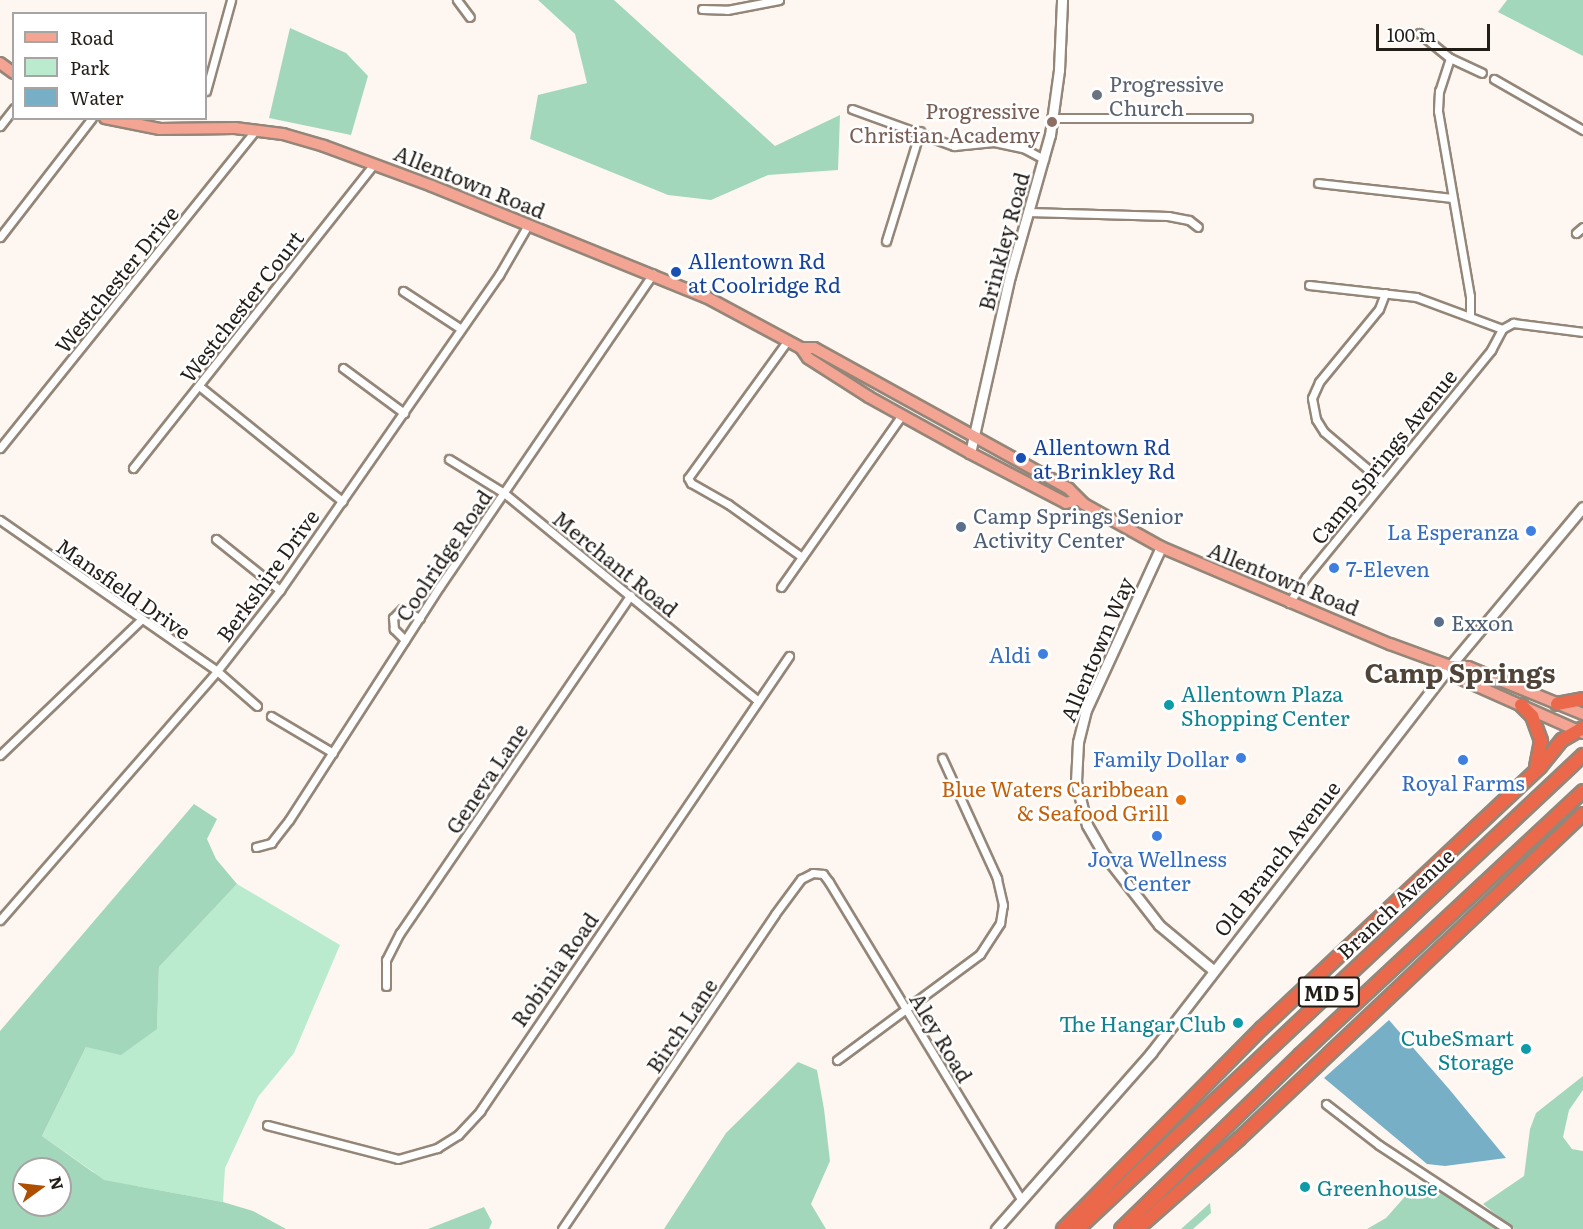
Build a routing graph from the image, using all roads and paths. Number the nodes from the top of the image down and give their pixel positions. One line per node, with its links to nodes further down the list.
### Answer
1 (231, 0): 11 (street)
2 (457, 0): 6 (street)
3 (779, 0): 5 (street)
4 (1062, 0): 14 (main road, Brinkley Road)
5 (702, 9)
6 (470, 17)
7 (1419, 33): 8 (street)
8 (1450, 58): 9 (street); 26 (street)
9 (1482, 73)
10 (1494, 79): 21 (street)
11 (207, 86)
12 (852, 110): 22 (street)
13 (12, 111): 19 (street)
14 (1053, 118): 15 (street); 23 (main road, Brinkley Road)
15 (1248, 118)
16 (90, 120): 32 (street)
17 (115, 120): 18 (main road, Allentown Road)
18 (198, 124): 20 (main road, Allentown Road)
19 (0, 126)
20 (256, 130): 24 (main road, Allentown Road); 49 (street, Westchester Drive)
21 (1583, 130)
22 (920, 131): 23 (street); 33 (street)
23 (1044, 159): 27 (main road, Brinkley Road)
24 (374, 164): 28 (main road, Allentown Road); 45 (street, Westchester Court)
25 (1318, 183): 26 (street)
26 (1451, 198): 38 (street)
27 (1028, 212): 29 (street); 48 (main road, Brinkley Road)
28 (528, 225): 34 (main road, Allentown Road); 39 (street, Berkshire Drive)
29 (1198, 227)
30 (1583, 227): 31 (street)
31 (1576, 233)
32 (0, 237)
33 (886, 242)
34 (653, 274): 42 (main road, Allentown Road); 54 (street, Coolridge Road)
35 (1309, 285): 37 (street)
36 (403, 291): 39 (street)
37 (1385, 293): 38 (street); 53 (street)
38 (1470, 315): 40 (street)
39 (461, 329): 46 (street, Berkshire Drive)
40 (1502, 329): 41 (street); 53 (street, Camp Springs Avenue)
41 (1583, 332)
42 (788, 340): 43 (main road, Allentown Road); 61 (street)
43 (801, 348): 47 (main road, Allentown Road); 48 (main road, Allentown Road)
44 (344, 368): 46 (street)
45 (199, 386): 52 (street, Westchester Court); 56 (street)
46 (404, 413): 56 (street, Berkshire Drive)
47 (902, 415): 50 (main road, Allentown Road); 61 (street)
48 (975, 438): 50 (main road, Brinkley Road); 55 (main road, Allentown Road)
49 (0, 448)
50 (970, 453): 55 (main road, Allentown Road)
51 (448, 459): 54 (street, Merchant Road)
52 (134, 468)
53 (1383, 482): 65 (street, Camp Springs Avenue)
54 (504, 493): 64 (street, Merchant Road); 66 (street, Coolridge Road)
55 (1077, 500): 60 (main road, Allentown Road)
56 (342, 501): 63 (street, Berkshire Drive)
57 (1583, 507): 70 (main road, Old Branch Avenue)
58 (0, 520): 67 (street, Mansfield Drive)
59 (216, 539): 63 (street)
60 (1161, 547): 65 (main road, Allentown Road); 92 (main road, Allentown Way)
61 (802, 557): 62 (street)
62 (781, 587)
63 (280, 590): 71 (street, Berkshire Drive)
64 (631, 595): 73 (street, Merchant Road); 93 (street, Geneva Lane)
65 (1289, 603): 70 (main road, Allentown Road)
66 (420, 618): 68 (street, Coolridge Road); 68 (street)
67 (141, 620): 71 (street, Mansfield Drive); 81 (street)
68 (405, 640): 80 (street, Coolridge Road)
69 (789, 656): 73 (street, Robinia Road)
70 (1450, 666): 74 (main road, Allentown Road); 75 (main road, Allentown Road); 92 (main road, Old Branch Avenue)
71 (217, 671): 76 (street, Mansfield Drive); 91 (street, Berkshire Drive)
72 (1583, 699): 74 (highway)
73 (757, 700): 97 (street, Robinia Road)
74 (1557, 704): 77 (main road, Allentown Road)
75 (1521, 705): 79 (main road, Allentown Road); 84 (highway)
76 (256, 706)
77 (1583, 714)
78 (271, 716): 80 (street)
79 (1581, 730): 84 (highway)
80 (333, 753): 88 (street, Coolridge Road)
81 (0, 755)
82 (1582, 755): 102 (highway, Branch Avenue / MD 5)
83 (942, 758): 94 (street)
84 (1533, 773): 101 (highway)
85 (1583, 791): 103 (highway, MD 5)
86 (1583, 814): 89 (highway)
87 (1583, 820): 89 (highway)
88 (256, 847)
89 (1539, 853): 104 (highway)
90 (836, 893): 94 (street, Aley Road); 99 (street, Birch Lane)
91 (0, 920)
92 (1213, 970): 98 (main road, Old Branch Avenue)
93 (386, 986)
94 (905, 1008): 95 (street); 98 (street, Aley Road)
95 (837, 1060)
96 (1326, 1104): 105 (street)
97 (267, 1125)
98 (1020, 1197): 100 (main road, Old Branch Avenue)
99 (562, 1229)
100 (996, 1229)
101 (1063, 1229)
102 (1078, 1229)
103 (1121, 1229)
104 (1137, 1229)
105 (1507, 1229)

